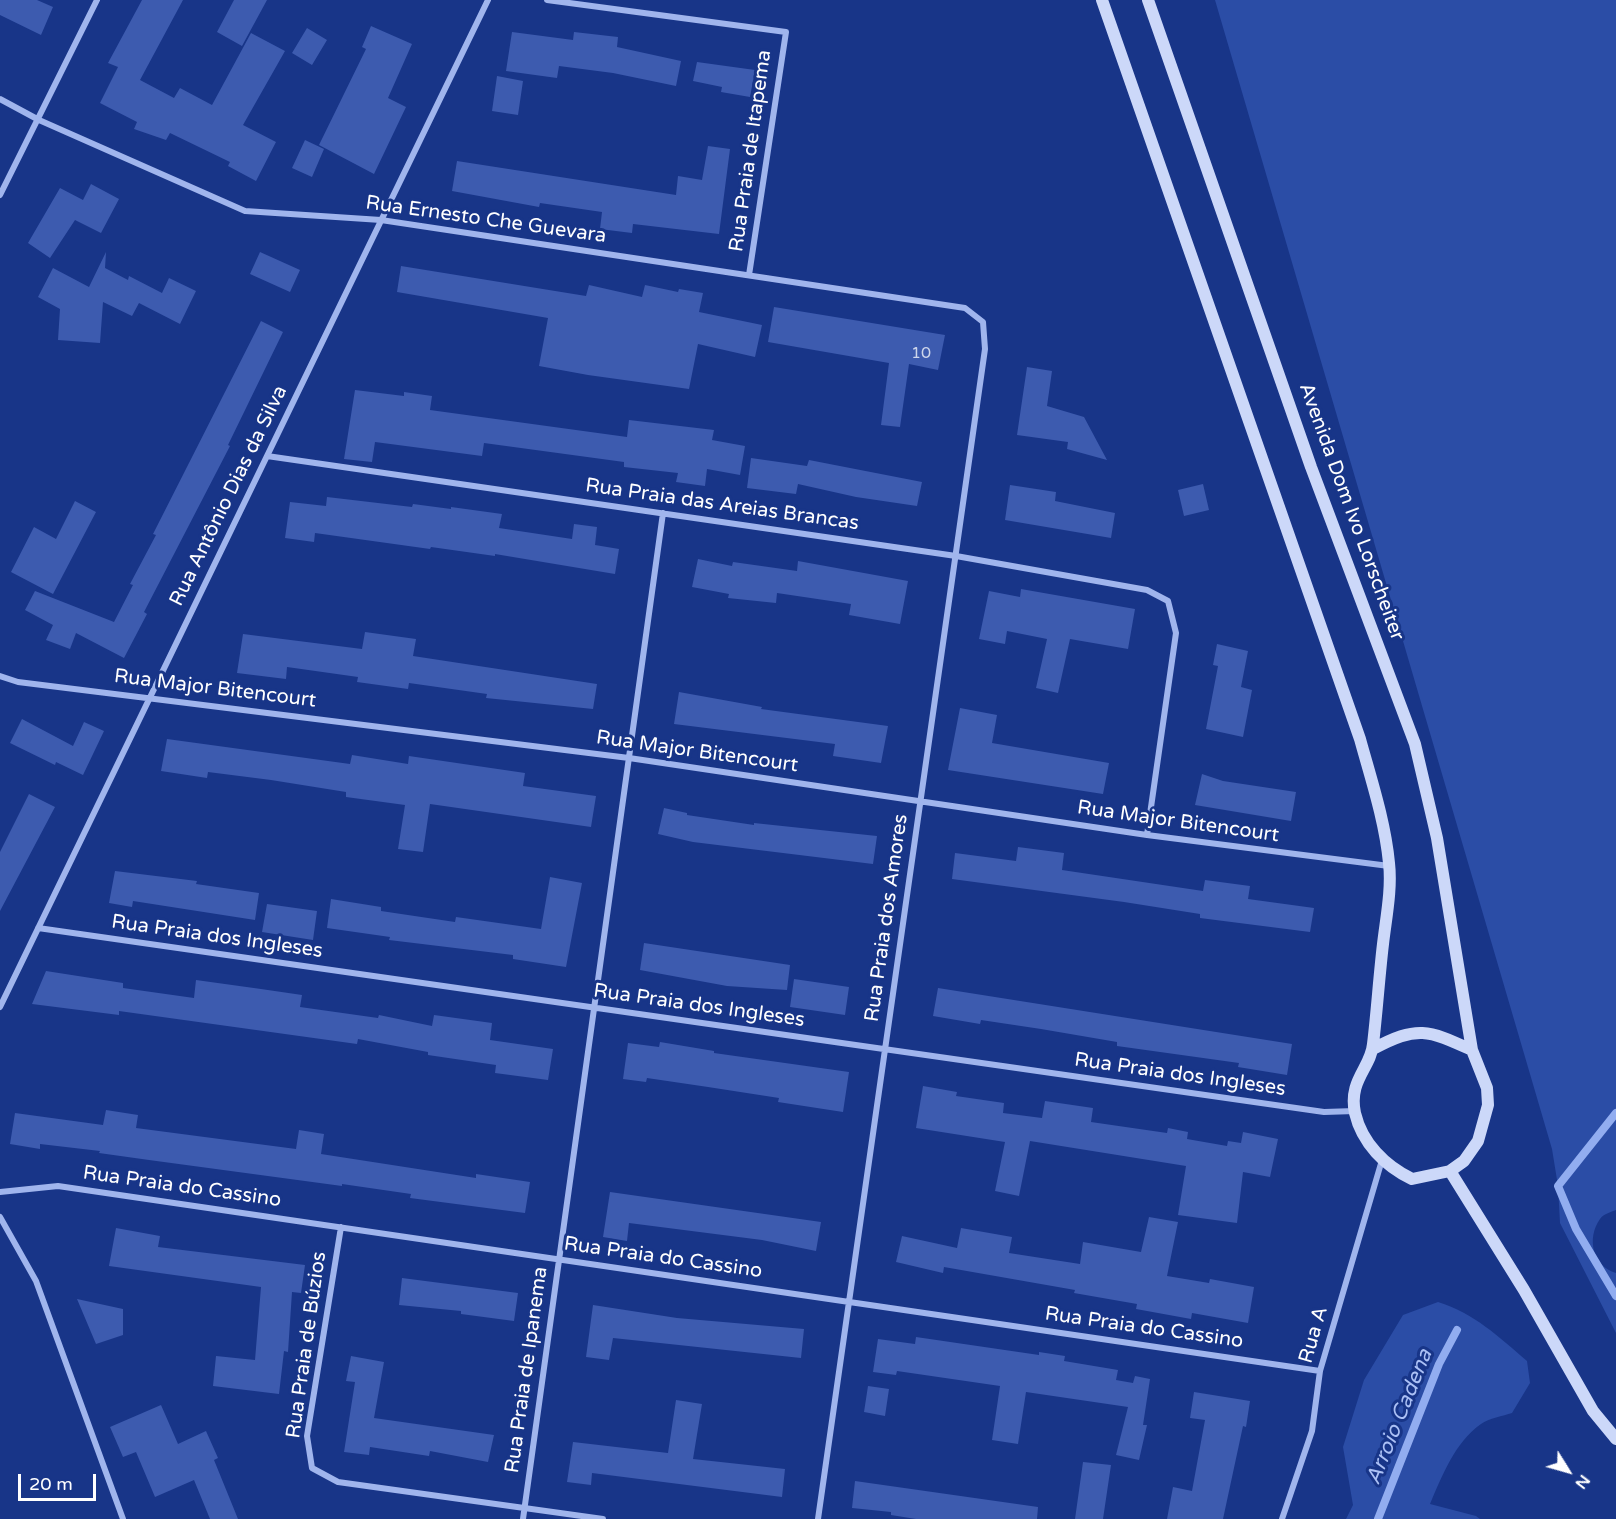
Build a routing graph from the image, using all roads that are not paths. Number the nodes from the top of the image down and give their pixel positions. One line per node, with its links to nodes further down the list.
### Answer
1 (97, 0): 9 (street)
2 (488, 0): 11 (street, Rua Antônio Dias da Silva)
3 (547, 0): 7 (street)
4 (605, 0): 7 (street)
5 (1102, 0): 22 (main road)
6 (1148, 0): 28 (main road, Avenida Dom Ivo Lorscheiter)
7 (604, 8): 12 (street, Rua Praia de Itapema)
8 (0, 99): 9 (street, Rua Ernesto Che Guevara)
9 (39, 120): 10 (street); 11 (street, Rua Ernesto Che Guevara)
10 (0, 195)
11 (381, 220): 12 (street, Rua Ernesto Che Guevara); 14 (street, Rua Antônio Dias da Silva)
12 (749, 275): 13 (street, Rua Ernesto Che Guevara)
13 (983, 322): 16 (street, Rua Praia dos Amores)
14 (267, 456): 15 (street, Rua Praia das Areias Brancas); 18 (street, Rua Antônio Dias da Silva)
15 (663, 513): 16 (street, Rua Praia das Areias Brancas); 19 (street, Rua Praia de Ipanema)
16 (956, 556): 20 (street, Rua Praia dos Amores); 21 (street, Rua Praia das Areias Brancas)
17 (0, 676): 18 (street, Rua Major Bitencourt)
18 (150, 698): 19 (street, Rua Major Bitencourt); 23 (street, Rua Antônio Dias da Silva)
19 (629, 758): 20 (street, Rua Major Bitencourt); 25 (street, Rua Praia de Ipanema)
20 (921, 801): 21 (street, Rua Major Bitencourt); 27 (street, Rua Praia dos Amores)
21 (1147, 835): 22 (street, Rua Major Bitencourt)
22 (1389, 866): 26 (main road)
23 (38, 928): 24 (street, Rua Antônio Dias da Silva); 25 (street, Rua Praia dos Ingleses)
24 (0, 1007)
25 (595, 1008): 27 (street, Rua Praia dos Ingleses); 35 (street, Rua Praia de Ipanema)
26 (1373, 1049): 28 (main road); 29 (main road)
27 (885, 1050): 29 (street, Rua Praia dos Ingleses); 36 (street, Rua Praia dos Amores)
28 (1472, 1050): 31 (main road, Avenida Dom Ivo Lorscheiter)
29 (1354, 1111): 30 (main road, Avenida Dom Ivo Lorscheiter)
30 (1382, 1160): 31 (main road, Avenida Dom Ivo Lorscheiter); 37 (street, Rua A)
31 (1450, 1170): 38 (main road)
32 (0, 1192): 34 (street, Rua Praia do Cassino)
33 (1, 1221): 40 (street)
34 (340, 1227): 35 (street, Rua Praia do Cassino); 39 (street, Rua Praia de Búzios)
35 (559, 1259): 36 (street, Rua Praia do Cassino); 39 (street, Rua Praia de Ipanema)
36 (849, 1302): 37 (street, Rua Praia do Cassino); 43 (street, Rua Praia dos Amores)
37 (1320, 1371): 44 (street, Rua A)
38 (1616, 1439)
39 (525, 1508): 41 (street, Rua Praia de Ipanema); 42 (street)
40 (123, 1519)
41 (523, 1519)
42 (603, 1519)
43 (818, 1519)
44 (1282, 1519)

